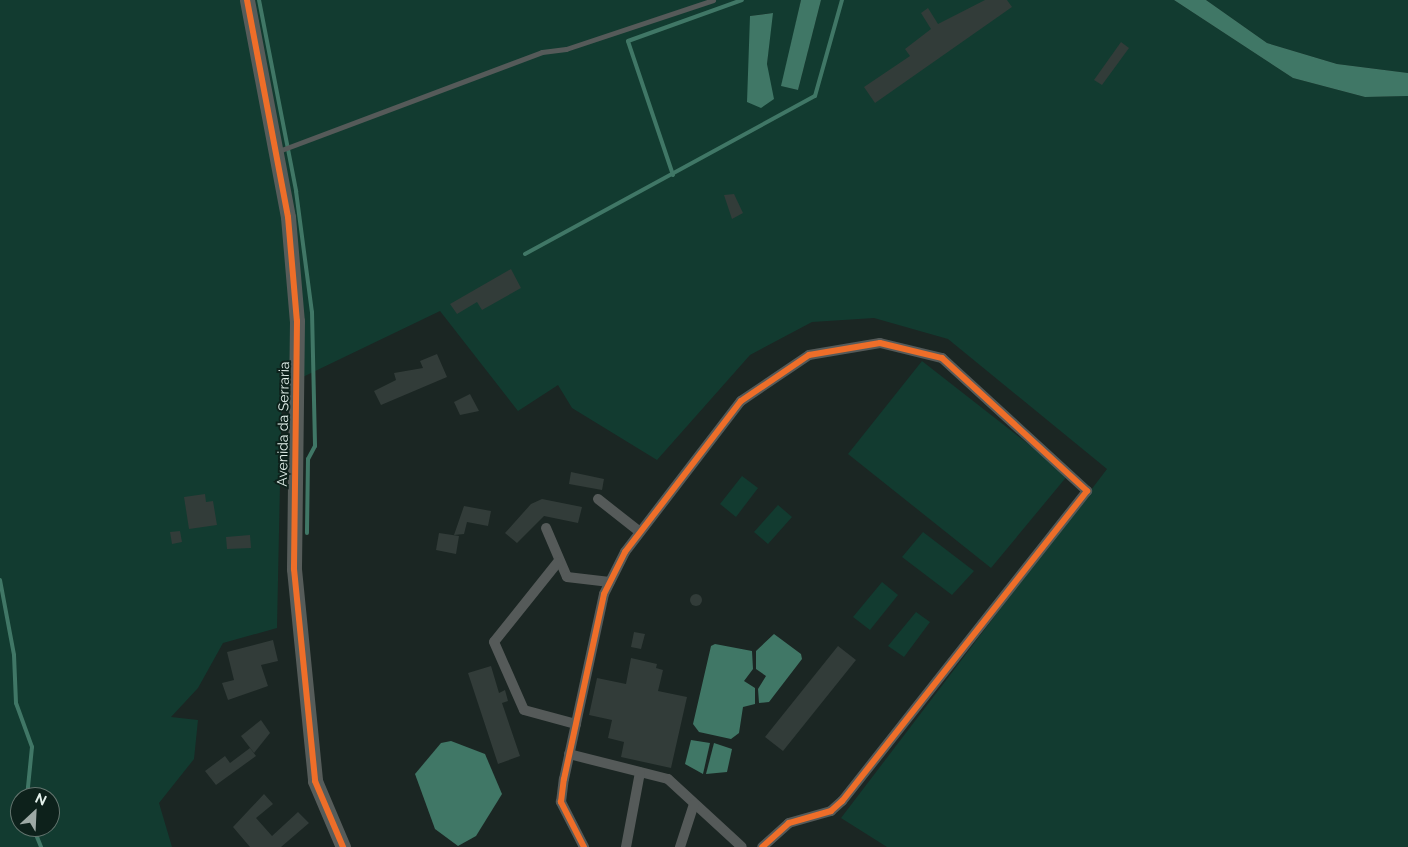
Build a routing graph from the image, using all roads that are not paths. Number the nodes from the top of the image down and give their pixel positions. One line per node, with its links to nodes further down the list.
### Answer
1 (247, 0): 3 (main road, Avenida da Serraria)
2 (713, 0): 3 (lane)
3 (276, 152): 14 (main road, Avenida da Serraria)
4 (598, 499): 6 (street)
5 (546, 528): 7 (street)
6 (640, 532): 8 (street); 19 (street)
7 (558, 562): 8 (street); 9 (street)
8 (610, 582): 9 (street)
9 (576, 724): 10 (street)
10 (569, 754): 11 (street); 15 (street)
11 (640, 772): 12 (street); 16 (street)
12 (694, 804): 13 (street); 17 (street)
13 (729, 843): 18 (street)
14 (342, 847)
15 (584, 847)
16 (626, 847)
17 (680, 847)
18 (742, 847)
19 (762, 847)

